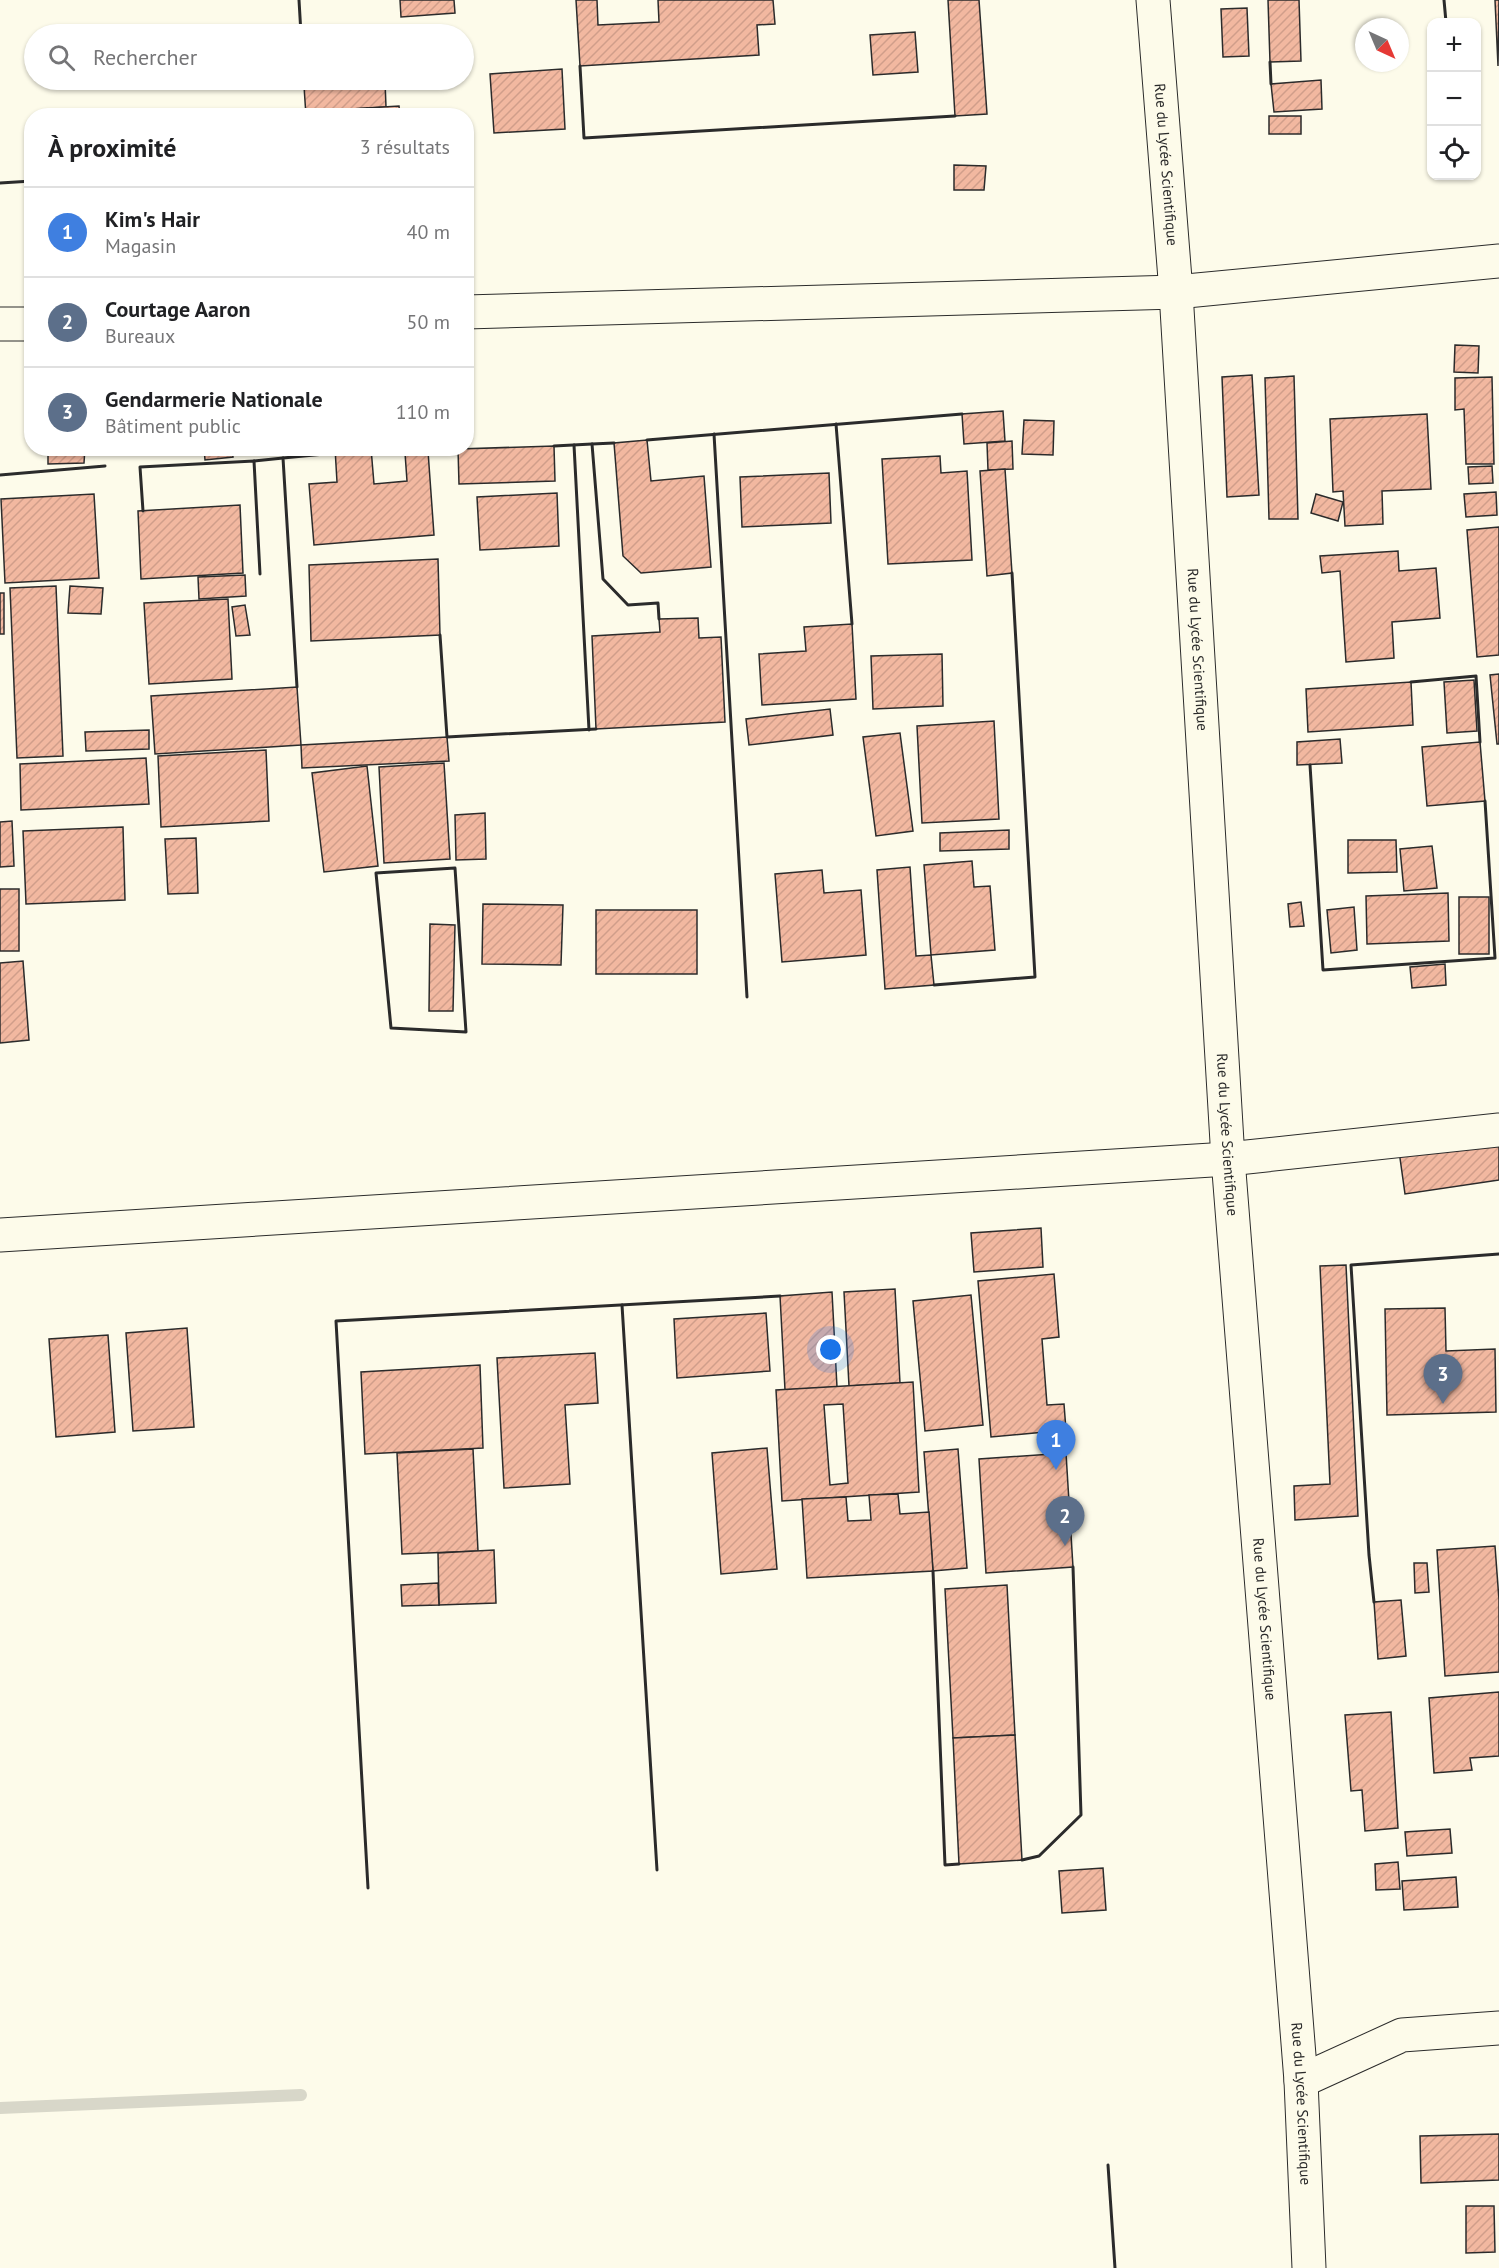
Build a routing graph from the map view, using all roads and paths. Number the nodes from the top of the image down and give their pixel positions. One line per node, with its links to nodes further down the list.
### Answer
1 (1153, 0): 3 (street, Rue du Lycée Scientifique)
2 (1499, 261): 3 (street)
3 (1176, 292): 4 (street); 8 (street, Rue du Lycée Scientifique)
4 (474, 312)
5 (0, 324): 6 (street)
6 (24, 324)
7 (1499, 1130): 8 (street)
8 (1228, 1159): 9 (street); 11 (street, Rue du Lycée Scientifique)
9 (0, 1235)
10 (1499, 2028): 11 (street)
11 (1301, 2081): 12 (street, Rue du Lycée Scientifique)
12 (1308, 2268)

